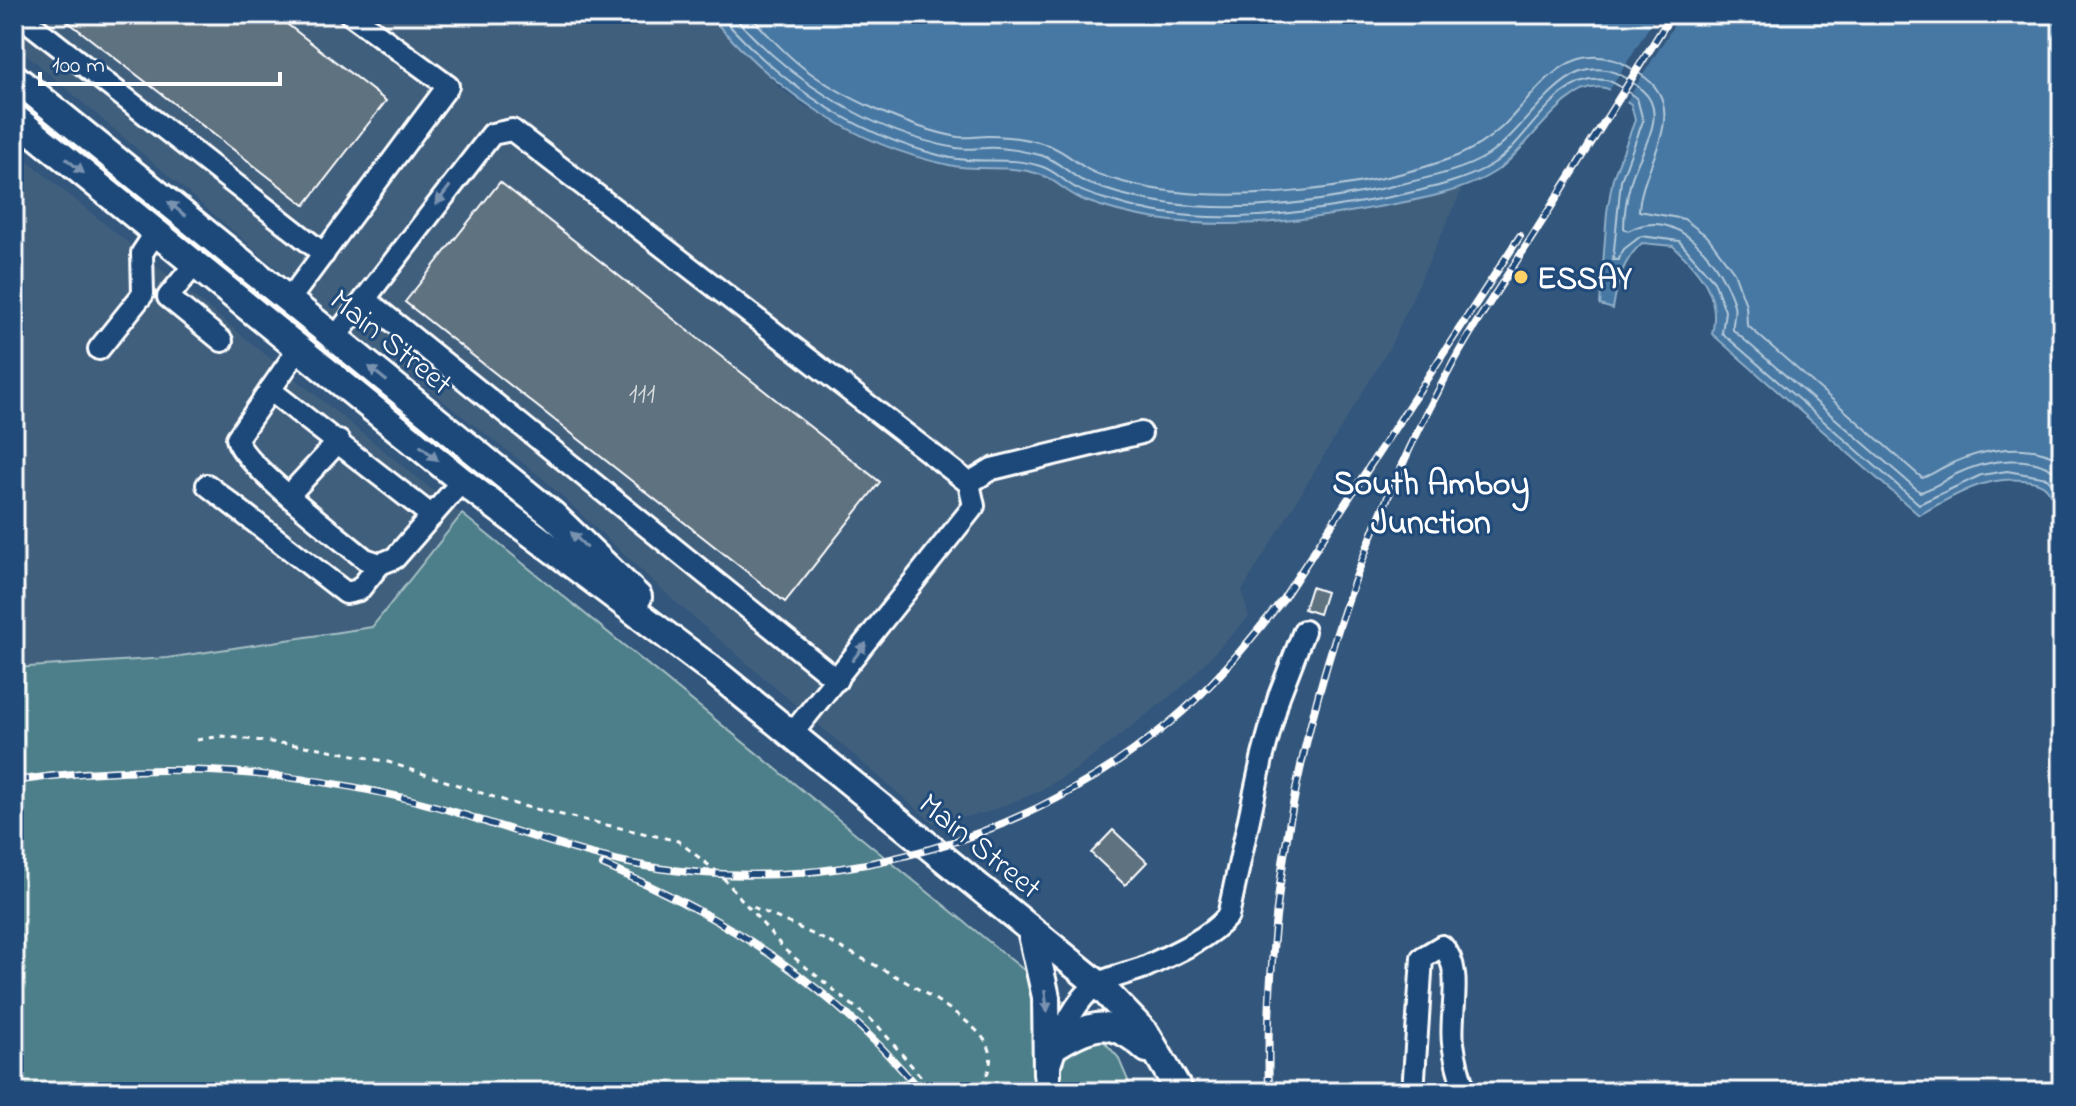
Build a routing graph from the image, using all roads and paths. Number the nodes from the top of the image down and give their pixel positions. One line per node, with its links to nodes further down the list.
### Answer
1 (18, 14): 6 (street)
2 (350, 14): 6 (street)
3 (14, 77): 9 (main road, Main Street, one-way to 3)
4 (14, 117): 5 (main road, Main Street, one-way to 5)
5 (156, 232): 7 (main road, Main Street); 13 (street)
6 (324, 254): 9 (street)
7 (195, 264): 11 (street); 12 (main road, Main Street)
8 (365, 299): 10 (street); 18 (street, one-way to 8); 25 (street)
9 (289, 300): 10 (main road, Main Street)
10 (334, 339): 24 (main road, Main Street, one-way to 10)
11 (222, 341)
12 (299, 348): 14 (street); 17 (main road, Main Street, one-way to 17)
13 (99, 349)
14 (270, 390): 16 (street); 20 (street)
15 (1141, 433): 18 (street)
16 (339, 441): 20 (street); 21 (street)
17 (462, 481): 21 (street); 24 (main road, Main Street)
18 (969, 483): 25 (street, one-way to 18)
19 (207, 485): 22 (street)
20 (289, 495): 22 (street)
21 (432, 516): 22 (street)
22 (380, 564)
23 (1304, 631): 30 (street)
24 (715, 672): 26 (main road, Main Street)
25 (837, 680): 26 (street)
26 (792, 734): 29 (main road, Main Street)
27 (197, 740): 28 (path)
28 (749, 906): 34 (path); 35 (path)
29 (1031, 930): 30 (main road, Main Street); 33 (main road, one-way to 33)
30 (1098, 984): 31 (street); 32 (main road, Main Street)
31 (1058, 1044): 32 (main road); 33 (street)
32 (1167, 1067): 36 (main road, Main Street)
33 (1046, 1083)
34 (934, 1092)
35 (979, 1092)
36 (1180, 1092)
37 (1413, 1092): 38 (street)
38 (1465, 1092)

